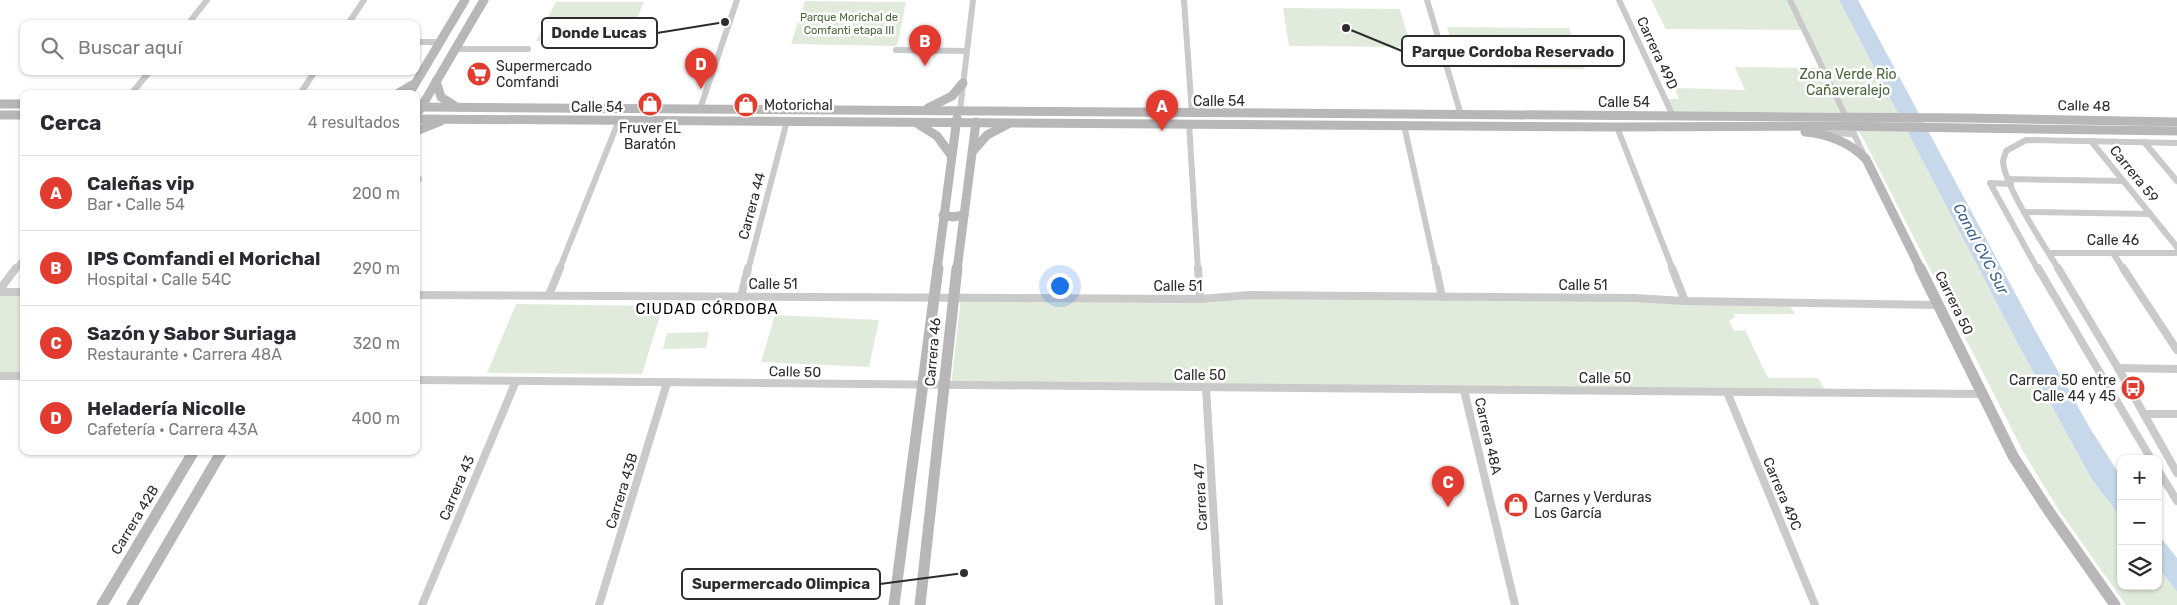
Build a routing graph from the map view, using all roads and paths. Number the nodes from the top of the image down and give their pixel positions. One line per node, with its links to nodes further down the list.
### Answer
1 (207, 0): 11 (street)
2 (364, 0): 12 (street)
3 (465, 0): 14 (main road)
4 (484, 0): 15 (main road)
5 (737, 0): 33 (street)
6 (973, 0): 18 (street, Carrera 46)
7 (1184, 0): 43 (street)
8 (1427, 0): 38 (street)
9 (1619, 0): 39 (street, Carrera 49D)
10 (1790, 0): 58 (street, Carrera 50)
11 (191, 20)
12 (351, 20)
13 (420, 42): 14 (street)
14 (440, 42): 21 (main road)
15 (455, 49): 16 (street); 22 (main road)
16 (528, 49)
17 (896, 50): 18 (street)
18 (967, 51): 23 (street, Carrera 46)
19 (147, 75): 24 (street)
20 (313, 75): 25 (street)
21 (417, 82): 26 (main road); 27 (main road)
22 (436, 82): 30 (main road); 32 (main road)
23 (962, 83): 34 (main road); 35 (street, Carrera 46)
24 (135, 90)
25 (303, 90)
26 (404, 90)
27 (412, 90)
28 (0, 104): 29 (main road)
29 (20, 104)
30 (420, 106)
31 (420, 107): 32 (main road, Calle 54)
32 (476, 108): 33 (main road, Calle 54)
33 (700, 109): 34 (main road, Calle 54)
34 (920, 110): 35 (main road, Calle 54)
35 (960, 111): 43 (main road, Calle 54); 46 (main road, Carrera 46); 47 (main road)
36 (0, 115): 37 (main road)
37 (20, 115)
38 (1461, 115): 39 (main road, Calle 54); 43 (main road, Calle 54)
39 (1673, 116): 49 (main road, Calle 54)
40 (420, 117): 42 (main road, Calle 54)
41 (1991, 118): 49 (main road, Calle 54); 50 (main road, Calle 48)
42 (455, 119): 44 (main road, Calle 54); 55 (main road)
43 (1190, 119): 48 (main road, Calle 54); 52 (main road, Calle 54); 85 (street)
44 (619, 120): 45 (main road, Calle 54); 80 (street)
45 (787, 121): 51 (main road, Calle 54); 81 (street, Carrera 44)
46 (955, 122): 47 (main road, Calle 54); 51 (main road, Calle 54); 62 (main road, Carrera 46)
47 (976, 122): 48 (main road, Calle 54); 63 (main road, Carrera 46)
48 (1014, 122): 63 (main road)
49 (1830, 122): 53 (main road, Calle 54); 54 (main road, Calle 54)
50 (2177, 122)
51 (915, 123): 62 (main road)
52 (1404, 125): 53 (main road, Calle 54); 82 (street)
53 (1617, 127): 57 (main road, Calle 54); 86 (street)
54 (1996, 128): 56 (main road, Calle 48)
55 (420, 130)
56 (2177, 131)
57 (1814, 132): 58 (street, Calle 54); 64 (main road)
58 (1854, 134): 64 (street, Carrera 50)
59 (2091, 141): 60 (street); 65 (street); 66 (street, Carrera 59)
60 (2144, 142): 61 (street); 67 (street)
61 (2177, 143)
62 (951, 155): 70 (main road, Carrera 46)
63 (972, 156): 71 (main road, Carrera 46)
64 (1866, 159): 87 (main road, Carrera 50)
65 (2009, 181): 66 (street); 68 (street); 106 (street)
66 (2124, 181): 69 (street, Carrera 59)
67 (2177, 181)
68 (2025, 212): 69 (street); 73 (street)
69 (2150, 214): 72 (street, Carrera 59)
70 (943, 215): 71 (main road); 83 (main road, Carrera 46)
71 (964, 215): 84 (main road, Carrera 46)
72 (2177, 246)
73 (2049, 253): 74 (street, Calle 46); 89 (street)
74 (2113, 253): 75 (street, Calle 46); 88 (street)
75 (2177, 253)
76 (20, 264): 77 (street)
77 (0, 290): 78 (street)
78 (20, 292)
79 (420, 294): 80 (street, Calle 51)
80 (549, 295): 81 (street, Calle 51)
81 (741, 296): 83 (street, Calle 51)
82 (1442, 296): 85 (street, Calle 51); 86 (street, Calle 51)
83 (933, 298): 84 (street, Calle 51); 96 (main road, Carrera 46)
84 (953, 298): 85 (street, Calle 51); 97 (main road, Carrera 46)
85 (1200, 299)
86 (1686, 301): 87 (street, Calle 51)
87 (1939, 305): 101 (main road, Carrera 50)
88 (2177, 350)
89 (2118, 368): 90 (street); 102 (street)
90 (2177, 368)
91 (0, 376): 92 (street)
92 (20, 376)
93 (420, 380): 94 (street, Calle 50)
94 (516, 381): 95 (street, Calle 50); 116 (street, Carrera 43)
95 (668, 383): 96 (street, Calle 50); 117 (street, Carrera 43B)
96 (921, 386): 97 (street, Calle 50); 111 (main road, Carrera 46)
97 (945, 386): 98 (street, Calle 50); 115 (main road, Carrera 46)
98 (1206, 388): 99 (street, Calle 50); 119 (street, Carrera 47)
99 (1464, 390): 100 (street, Calle 50); 120 (street, Carrera 48A)
100 (1727, 392): 101 (street, Calle 50); 121 (street, Carrera 49C)
101 (1983, 394): 112 (main road, Carrera 50)
102 (2144, 414): 103 (street); 107 (street)
103 (2177, 414)
104 (192, 455): 113 (main road, Carrera 42B)
105 (220, 455): 114 (main road)
106 (2150, 455)
107 (2174, 462): 108 (street)
108 (2177, 473)
109 (2162, 476): 110 (street)
110 (2177, 500)
111 (894, 600): 118 (main road)
112 (2112, 602)
113 (102, 603)
114 (134, 603)
115 (921, 603)
116 (422, 605)
117 (599, 605)
118 (887, 605)
119 (1219, 605)
120 (1515, 605)
121 (1815, 605)

